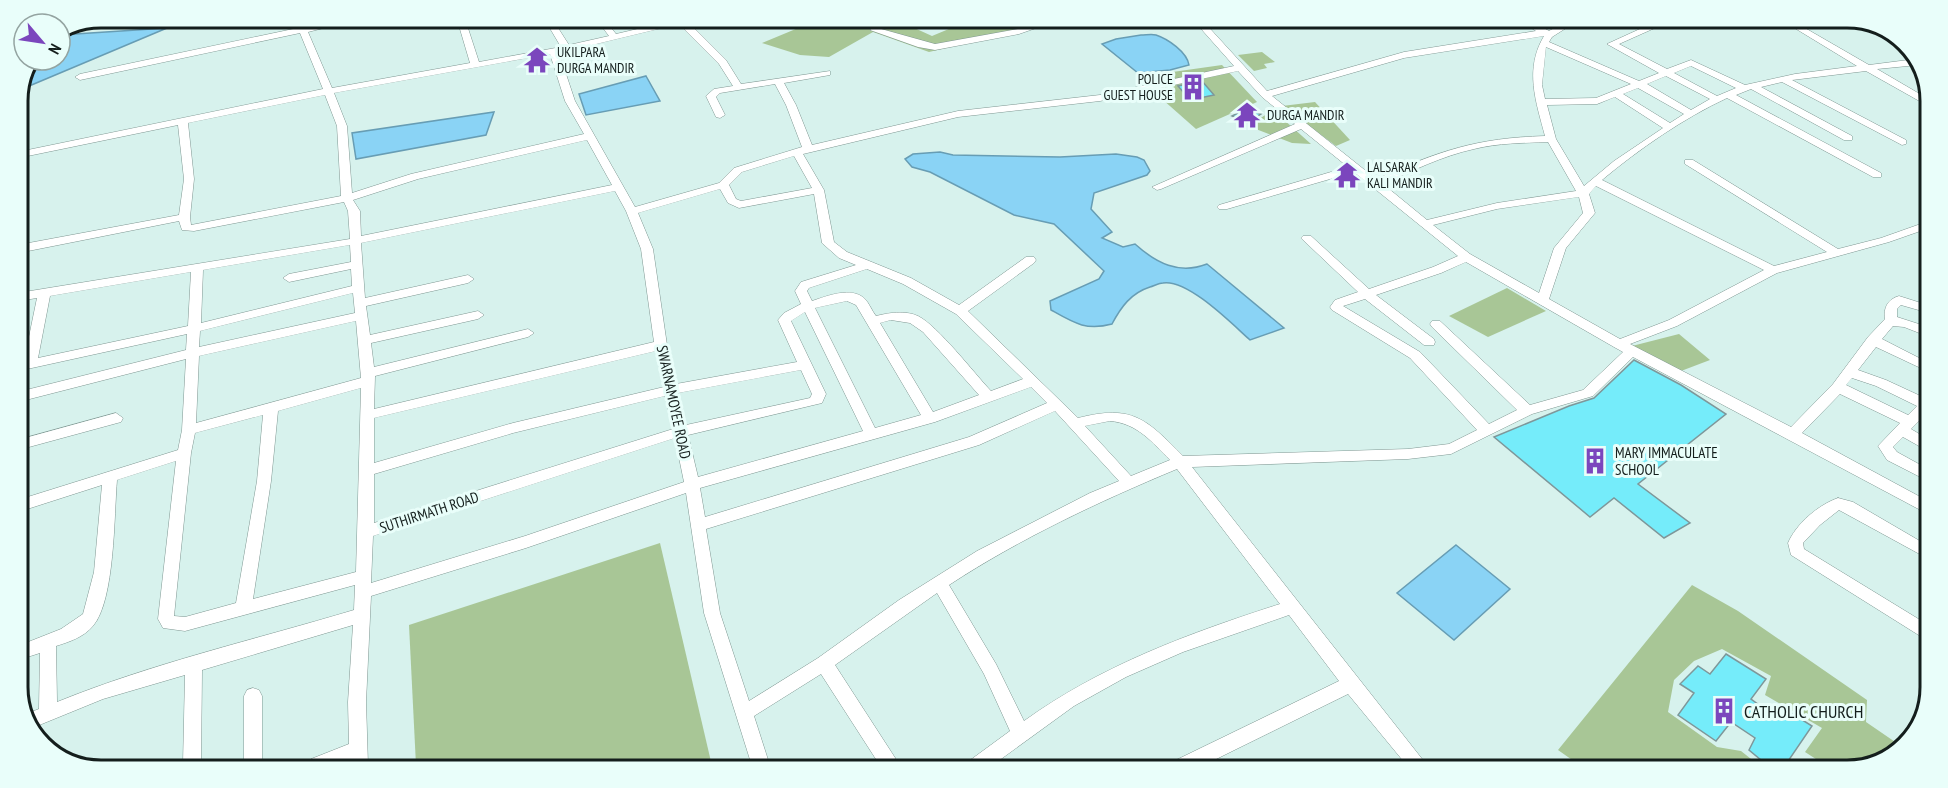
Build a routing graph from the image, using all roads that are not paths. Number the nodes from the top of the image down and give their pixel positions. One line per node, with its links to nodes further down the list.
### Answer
1 (304, 29): 23 (street); 29 (street)
2 (464, 29): 18 (street)
3 (552, 29): 16 (street, SWARNAMOYEE ROAD)
4 (608, 29): 15 (street)
5 (651, 29): 15 (street)
6 (691, 29): 27 (street)
7 (1026, 29): 13 (street)
8 (1205, 29): 19 (street)
9 (1536, 29): 14 (street)
10 (1560, 29): 14 (street)
11 (1650, 29): 21 (street)
12 (1800, 29): 20 (street)
13 (874, 30)
14 (1546, 37): 26 (street); 31 (street); 34 (street)
15 (615, 38): 16 (street)
16 (560, 50): 18 (street); 40 (street, SWARNAMOYEE ROAD)
17 (1908, 63): 20 (street)
18 (475, 65): 29 (street)
19 (1240, 68): 31 (street); 44 (street)
20 (1865, 68): 24 (street); 33 (street)
21 (1666, 73): 26 (street); 28 (street); 32 (street)
22 (827, 74): 25 (street)
23 (80, 77)
24 (1785, 80): 28 (street); 43 (street)
25 (779, 83): 27 (street); 44 (street)
26 (1639, 84): 30 (street); 35 (street)
27 (739, 88): 36 (street)
28 (1749, 88): 32 (street); 41 (street)
29 (329, 91): 37 (street); 56 (street)
30 (1617, 94): 34 (street); 39 (street)
31 (1265, 95): 38 (street)
32 (1723, 97): 35 (street); 48 (street)
33 (1919, 98)
34 (1540, 102): 42 (street)
35 (1692, 114): 39 (street)
36 (720, 115)
37 (183, 120): 45 (street); 59 (street)
38 (1302, 125): 47 (street); 53 (street)
39 (1670, 128): 49 (street)
40 (590, 136): 52 (street, SWARNAMOYEE ROAD); 56 (street)
41 (1848, 138)
42 (1551, 139): 50 (street); 55 (street)
43 (1902, 142)
44 (803, 151): 51 (street); 54 (street)
45 (29, 153)
46 (1689, 162): 65 (street)
47 (1355, 168): 50 (street); 57 (street)
48 (1877, 175)
49 (1595, 181): 55 (street); 71 (street)
50 (1375, 184): 60 (street)
51 (723, 185): 54 (street); 58 (street)
52 (618, 187): 58 (street, SWARNAMOYEE ROAD); 63 (street)
53 (1157, 187)
54 (819, 190): 69 (street)
55 (1583, 194): 60 (street); 78 (street)
56 (347, 198): 59 (street); 63 (street)
57 (1223, 207)
58 (632, 211): 94 (street, SWARNAMOYEE ROAD)
59 (184, 217): 64 (street)
60 (1423, 224): 66 (street)
61 (1919, 227): 65 (street)
62 (1307, 238): 76 (street)
63 (356, 242): 68 (street); 70 (street)
64 (29, 247)
65 (1838, 253): 71 (street)
66 (1466, 257): 76 (street); 78 (street)
67 (1030, 261): 82 (street)
68 (357, 264): 72 (street); 74 (street)
69 (867, 264): 80 (street); 82 (street)
70 (197, 266): 75 (street); 87 (street)
71 (1773, 270): 93 (street)
72 (289, 278)
73 (468, 279): 81 (street)
74 (358, 288): 81 (street); 87 (street)
75 (45, 291): 77 (street); 95 (street)
76 (1367, 294): 92 (street); 119 (street)
77 (29, 295)
78 (1543, 300): 93 (street)
79 (1919, 306): 85 (street)
80 (808, 307): 84 (street); 100 (street); 121 (street)
81 (361, 309): 90 (street); 97 (street)
82 (960, 311): 103 (street)
83 (478, 315): 90 (street)
84 (872, 321): 107 (street); 115 (street)
85 (1892, 321): 88 (street); 91 (street)
86 (1436, 324): 111 (street)
87 (194, 328): 97 (street); 99 (street)
88 (1919, 328)
89 (528, 333): 102 (street)
90 (366, 340): 102 (street)
91 (1873, 340): 98 (street); 101 (street)
92 (1429, 342)
93 (1619, 344): 96 (street)
94 (661, 345): 105 (street, SWARNAMOYEE ROAD); 113 (street)
95 (29, 347)
96 (1632, 351): 111 (street); 122 (street)
97 (193, 353): 106 (street); 118 (street)
98 (1919, 363)
99 (29, 364)
100 (805, 365): 105 (street); 120 (street, SUTHIRMATH ROAD)
101 (1848, 372): 104 (street); 108 (street)
102 (368, 377): 110 (street); 113 (street)
103 (1033, 381): 107 (street); 109 (street)
104 (1838, 387): 117 (street); 122 (street)
105 (670, 390): 120 (street, SWARNAMOYEE ROAD); 127 (street)
106 (29, 394)
107 (988, 397): 115 (street)
108 (1920, 401)
109 (1057, 404): 116 (street); 134 (street)
110 (271, 407): 118 (street); 140 (street)
111 (1527, 411): 119 (street)
112 (1920, 412): 117 (street)
113 (368, 415): 127 (street)
114 (116, 418): 124 (street)
115 (930, 418): 121 (street)
116 (1073, 424): 126 (street); 130 (street)
117 (1906, 426): 123 (street); 128 (street)
118 (189, 430): 125 (street)
119 (1486, 430): 126 (street)
120 (681, 431): 131 (street, SWARNAMOYEE ROAD); 135 (street, SUTHIRMATH ROAD)
121 (871, 434): 131 (street)
122 (1793, 435): 133 (street)
123 (1920, 439)
124 (29, 442)
125 (184, 453): 129 (street); 140 (street)
126 (1180, 462): 130 (street); 139 (street)
127 (369, 470): 135 (street)
128 (1920, 471)
129 (110, 477): 132 (street); 143 (street)
130 (1129, 483): 137 (street)
131 (692, 485): 134 (street, SWARNAMOYEE ROAD); 138 (street)
132 (29, 503)
133 (1920, 504)
134 (699, 525): 150 (street, SWARNAMOYEE ROAD)
135 (366, 532): 138 (street, SUTHIRMATH ROAD)
136 (1920, 548): 142 (street)
137 (939, 582): 146 (street); 152 (street)
138 (364, 584): 140 (street); 141 (street, SUTHIRMATH ROAD)
139 (1292, 607): 147 (street); 152 (street)
140 (243, 610)
141 (362, 615): 145 (street); 153 (street, SUTHIRMATH ROAD)
142 (1920, 629)
143 (48, 641): 144 (street); 149 (street)
144 (29, 649)
145 (194, 663): 149 (street); 154 (street)
146 (824, 663): 150 (street); 158 (street)
147 (1350, 684): 160 (street); 161 (street)
148 (253, 696): 155 (street)
149 (48, 713): 151 (street)
150 (744, 713): 157 (street, SWARNAMOYEE ROAD)
151 (35, 718)
152 (1021, 734): 159 (street)
153 (359, 757): 156 (street)
154 (192, 760)
155 (253, 760)
156 (343, 760)
157 (759, 760)
158 (887, 760)
159 (985, 760)
160 (1194, 760)
161 (1414, 760)

